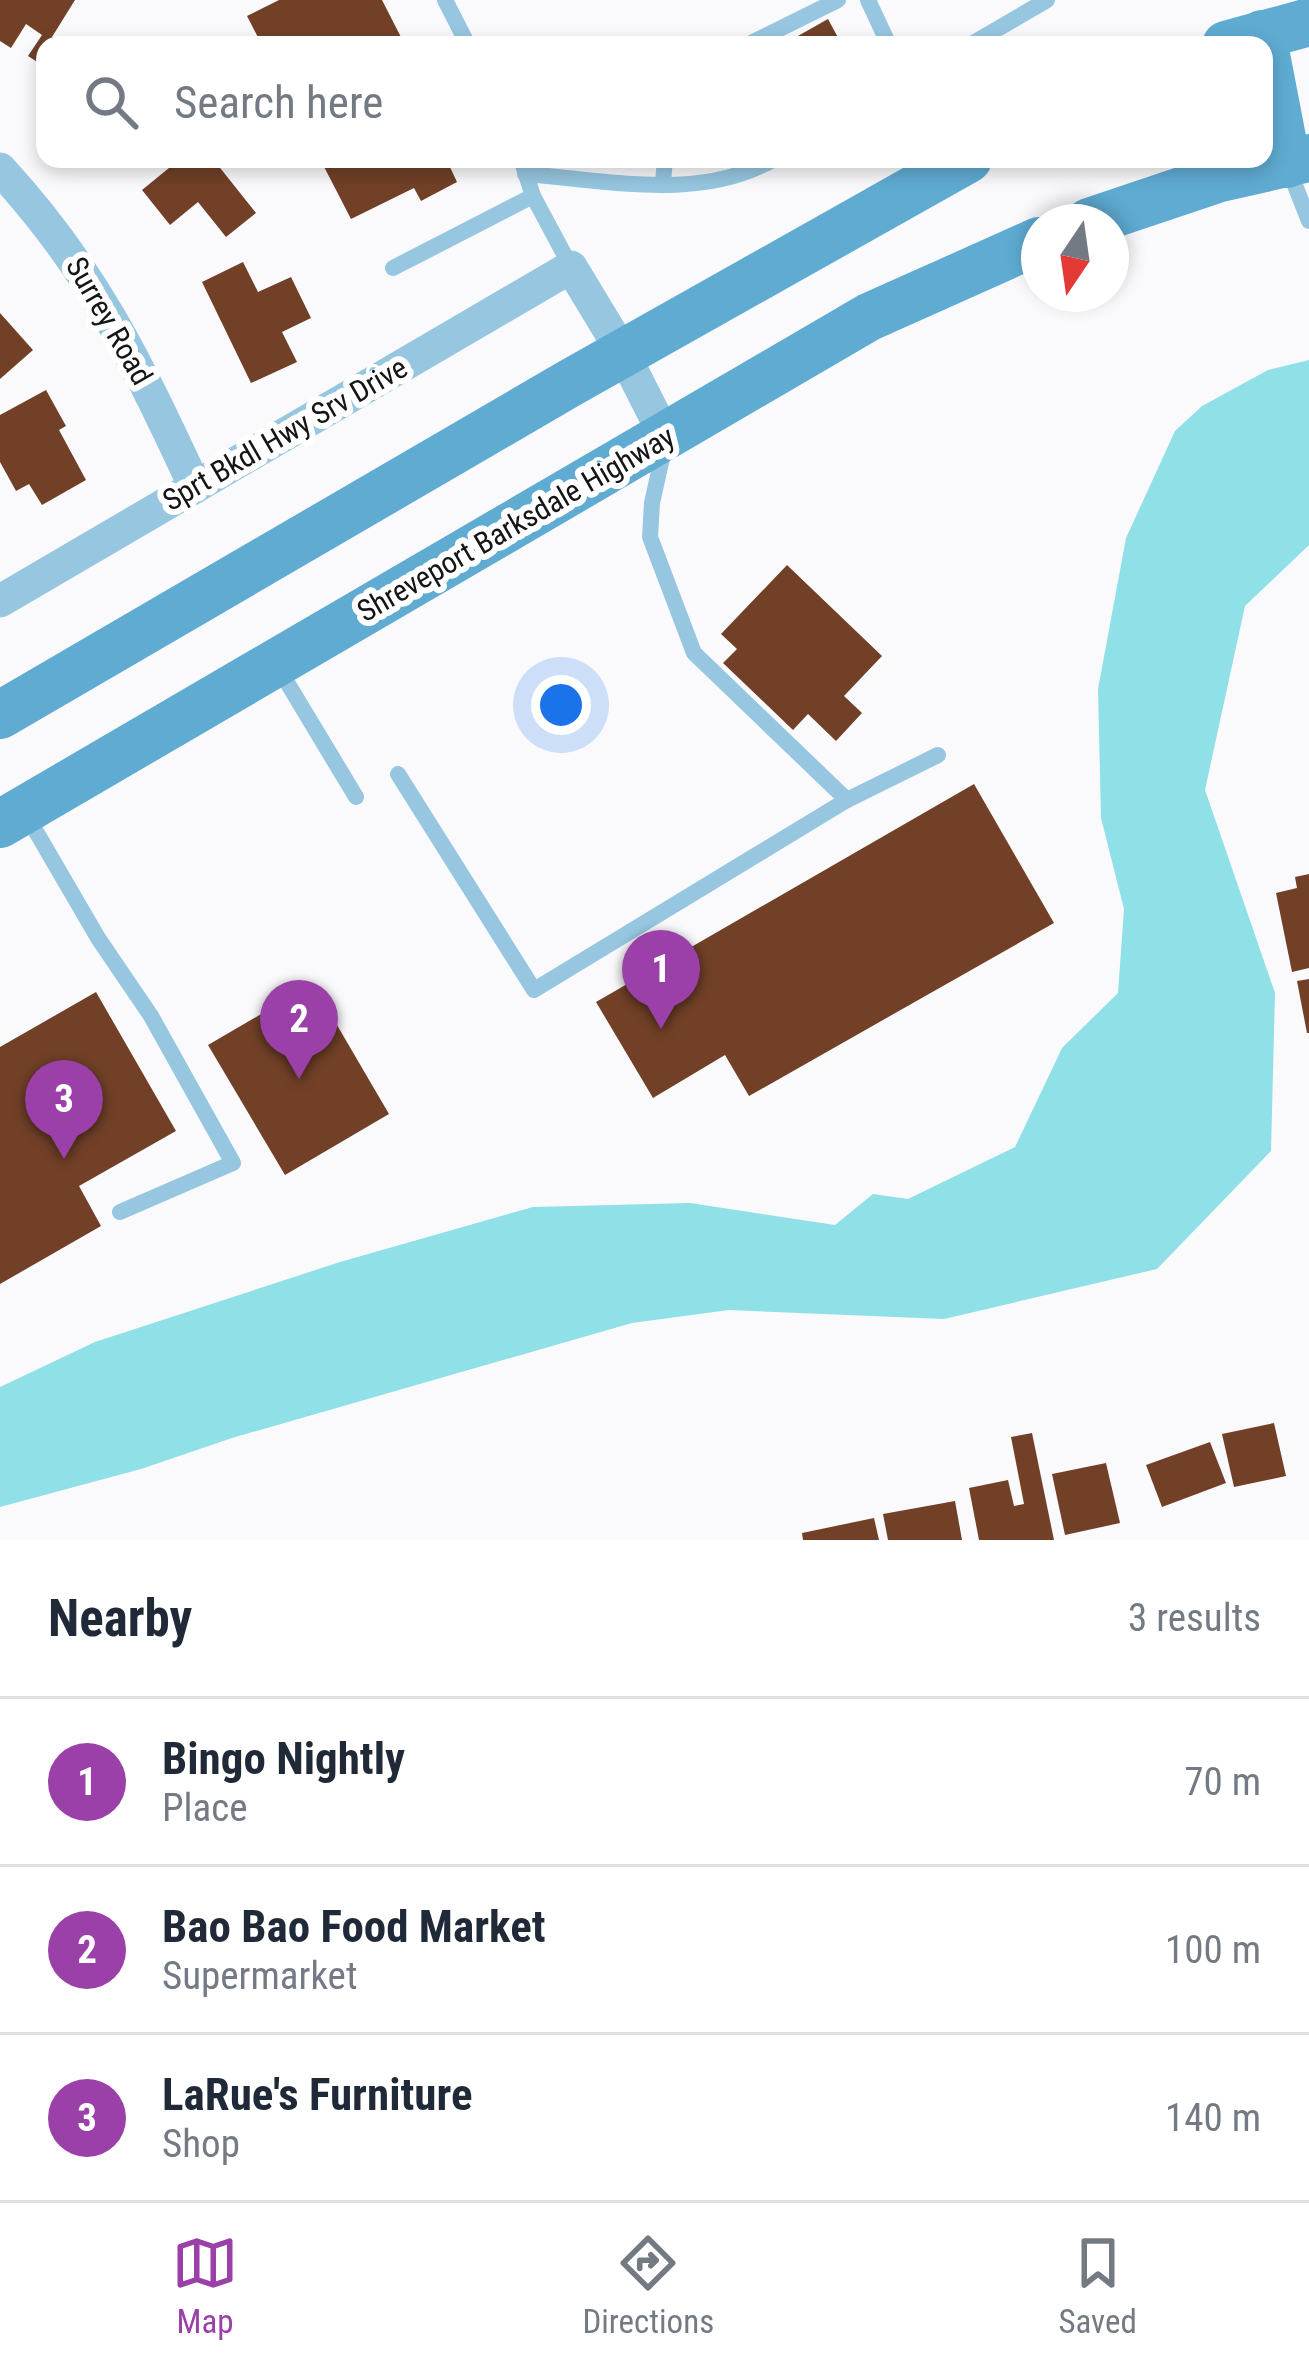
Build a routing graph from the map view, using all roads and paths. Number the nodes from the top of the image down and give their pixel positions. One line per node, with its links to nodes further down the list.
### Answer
1 (445, 0): 7 (lane)
2 (838, 0): 8 (lane)
3 (868, 0): 9 (lane)
4 (1047, 0): 10 (lane)
5 (1309, 22): 6 (main road)
6 (1249, 32)
7 (463, 36)
8 (765, 36)
9 (885, 36)
10 (985, 36)
11 (1273, 95): 12 (main road)
12 (1298, 161): 23 (lane)
13 (523, 168): 21 (lane)
14 (532, 168): 20 (lane)
15 (664, 168): 20 (lane)
16 (752, 168): 20 (lane)
17 (952, 168): 27 (main road)
18 (1266, 168): 22 (main road)
19 (0, 169): 29 (street, Surrey Road)
20 (663, 183)
21 (533, 196): 25 (lane); 26 (lane)
22 (1129, 209)
23 (1309, 221)
24 (1021, 249): 28 (main road, Shreveport Barksdale Highway)
25 (571, 267): 27 (street); 29 (street, Sprt Bkdl Hwy Srv Drive)
26 (393, 268)
27 (622, 353): 28 (street); 32 (main road)
28 (666, 438): 31 (main road, Shreveport Barksdale Highway); 36 (lane)
29 (195, 487): 30 (street, Sprt Bkdl Hwy Srv Drive)
30 (0, 601)
31 (275, 664): 35 (lane); 37 (main road, Shreveport Barksdale Highway)
32 (0, 715)
33 (938, 755): 36 (lane)
34 (398, 775): 36 (lane)
35 (356, 797)
36 (847, 800)
37 (12, 817): 38 (lane)
38 (120, 1212)

